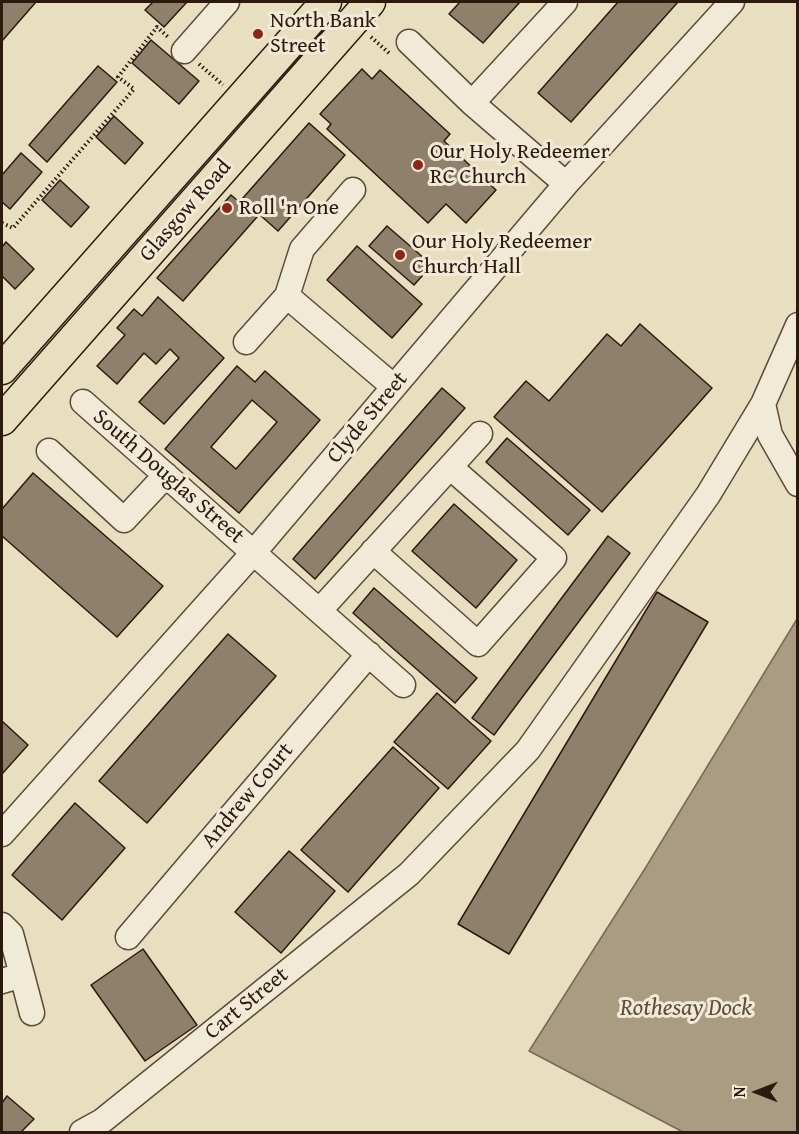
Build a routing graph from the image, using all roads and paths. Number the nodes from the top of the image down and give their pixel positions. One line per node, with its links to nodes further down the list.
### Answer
1 (227, 2): 7 (street)
2 (326, 2): 8 (main road, Glasgow Road)
3 (564, 2): 9 (street)
4 (732, 2): 10 (street, Clyde Street)
5 (362, 11): 6 (path); 20 (main road, Glasgow Road)
6 (409, 42): 9 (street)
7 (184, 51): 8 (path); 12 (path)
8 (239, 99): 16 (main road, Glasgow Road)
9 (472, 103): 10 (street)
10 (566, 184): 17 (street, Clyde Street)
11 (353, 190): 13 (street)
12 (2, 223)
13 (287, 296): 15 (street); 17 (street)
14 (798, 325): 19 (street, Cart Street)
15 (246, 342)
16 (2, 369)
17 (394, 387): 27 (street, Clyde Street)
18 (83, 402): 24 (street, South Douglas Street)
19 (763, 404): 25 (street); 36 (street, Cart Street)
20 (2, 420)
21 (480, 434): 23 (street)
22 (49, 451): 24 (street)
23 (450, 467): 26 (street); 26 (street)
24 (166, 475): 27 (street, South Douglas Street)
25 (798, 483)
26 (373, 551): 28 (street)
27 (254, 552): 28 (street); 31 (street, Clyde Street)
28 (320, 610): 29 (street)
29 (369, 654): 30 (street); 33 (street, Andrew Court)
30 (403, 685)
31 (2, 834)
32 (2, 925): 34 (street)
33 (128, 937)
34 (12, 978): 35 (street)
35 (32, 1013)
36 (82, 1132)

